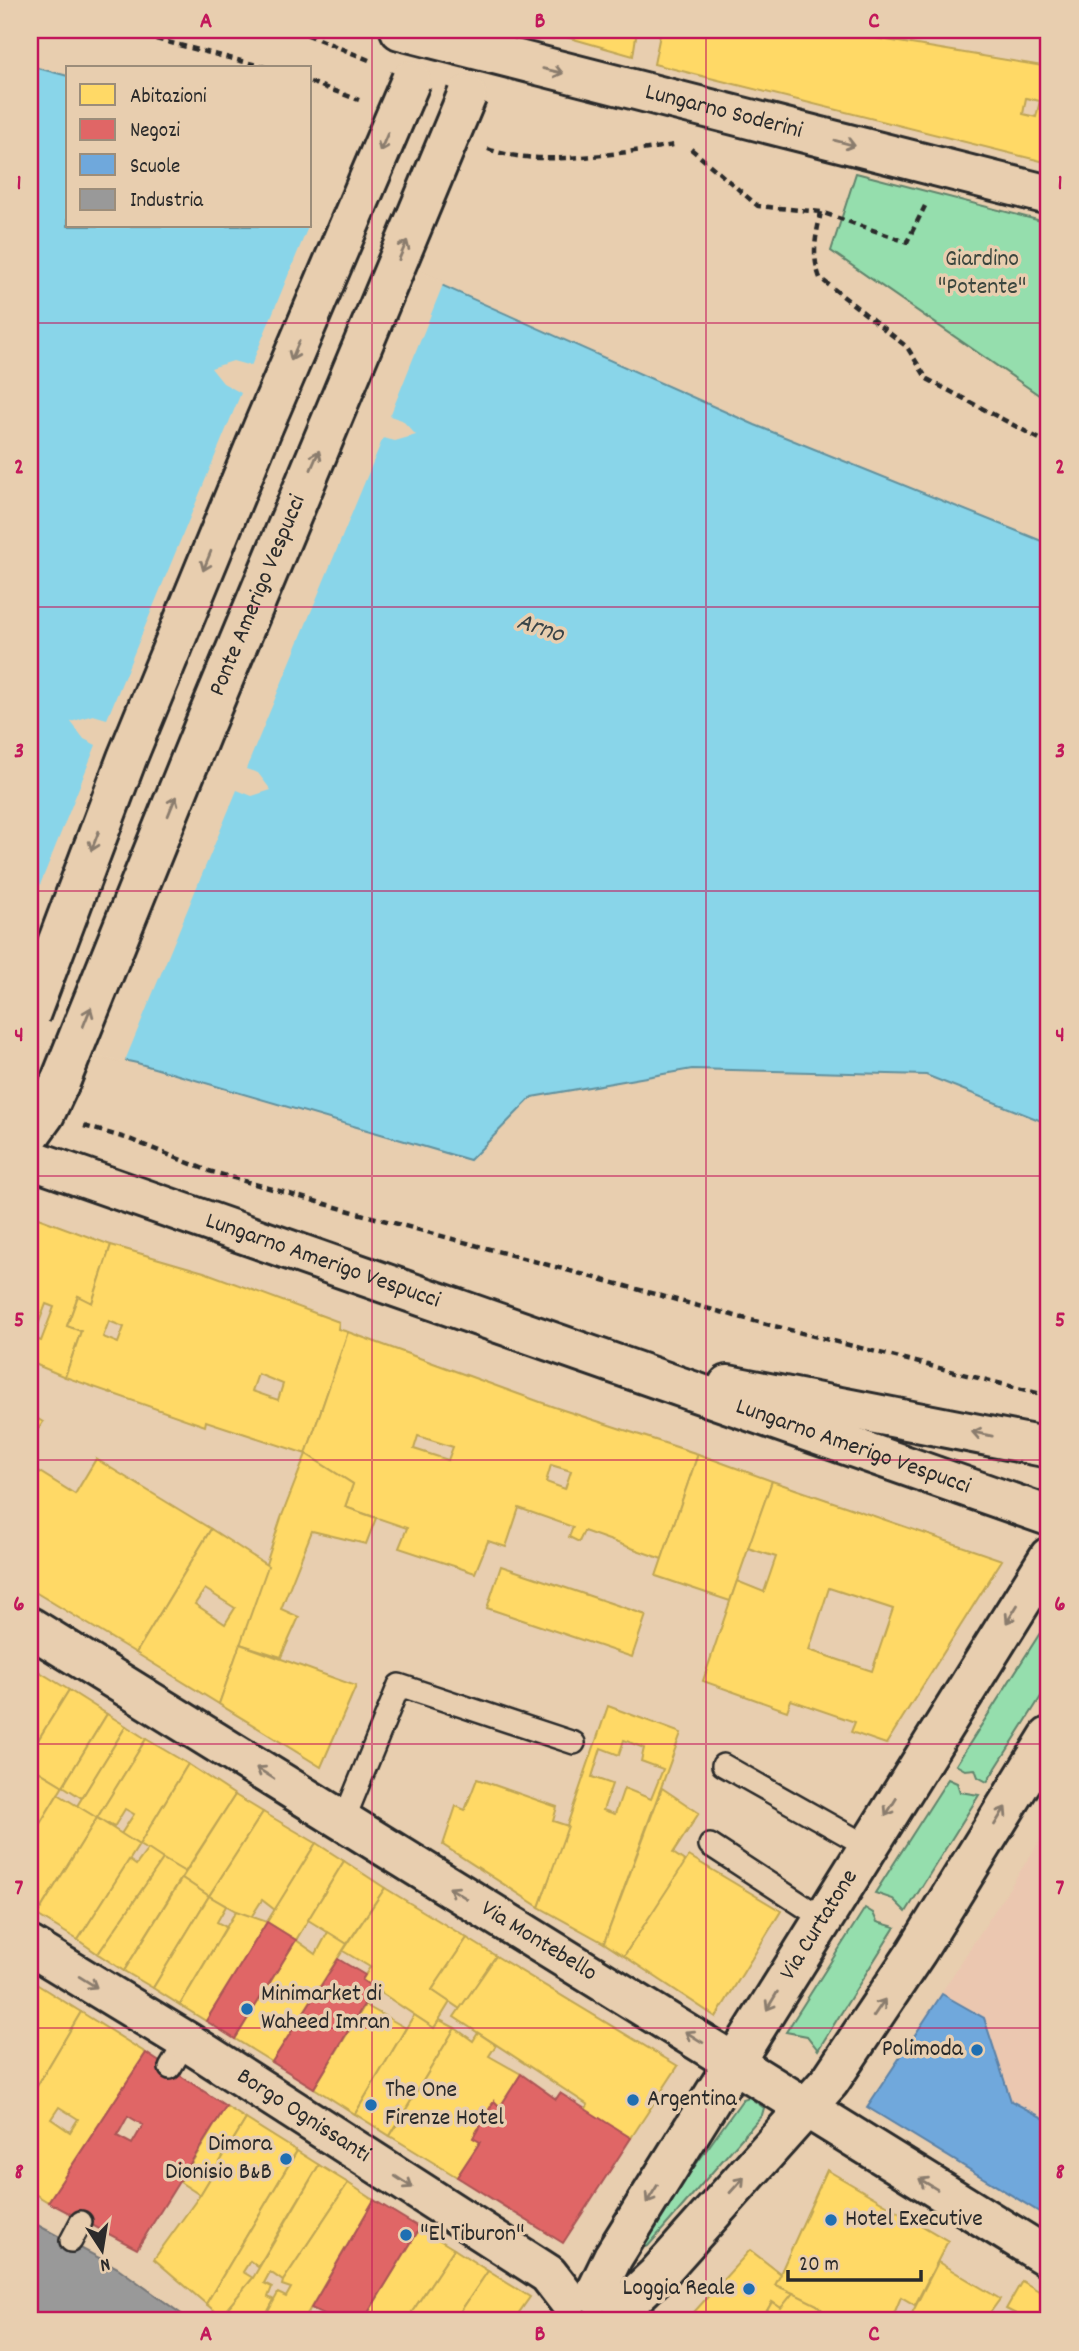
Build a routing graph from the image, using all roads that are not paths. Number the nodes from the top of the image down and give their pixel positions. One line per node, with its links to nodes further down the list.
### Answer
1 (400, 30): 2 (street, Lungarno Soderini)
2 (447, 36): 3 (street, Lungarno Soderini); 5 (street, one-way to 5, bridge)
3 (487, 54): 4 (street, Lungarno Soderini, one-way to 4); 6 (street, Ponte Amerigo Vespucci, one-way to 3, bridge)
4 (1049, 195)
5 (30, 1014)
6 (30, 1135)
7 (30, 1159): 8 (street, Lungarno Amerigo Vespucci)
8 (614, 1365): 9 (street, Lungarno Amerigo Vespucci, one-way to 8); 10 (street, Lungarno Amerigo Vespucci)
9 (1049, 1448)
10 (1049, 1516)
11 (1049, 1557): 18 (street, Via Curtatone, one-way to 18)
12 (30, 1627): 16 (street, Via Montebello, one-way to 12)
13 (1049, 1737): 22 (street, one-way to 13)
14 (574, 1743): 16 (lane)
15 (723, 1765): 18 (lane)
16 (343, 1822): 21 (street, Via Montebello, one-way to 16)
17 (710, 1845): 19 (lane)
18 (867, 1846): 19 (street, Via Curtatone)
19 (822, 1918): 21 (street, Via Curtatone, one-way to 21)
20 (30, 1946): 26 (street, Borgo Ognissanti, one-way to 26)
21 (735, 2063): 22 (street, Via Montebello); 26 (street, Via Curtatone, one-way to 26)
22 (804, 2109): 25 (street, Via Montebello, one-way to 22); 26 (street, one-way to 22)
23 (81, 2222): 24 (lane)
24 (71, 2241)
25 (1049, 2258)
26 (594, 2308)

